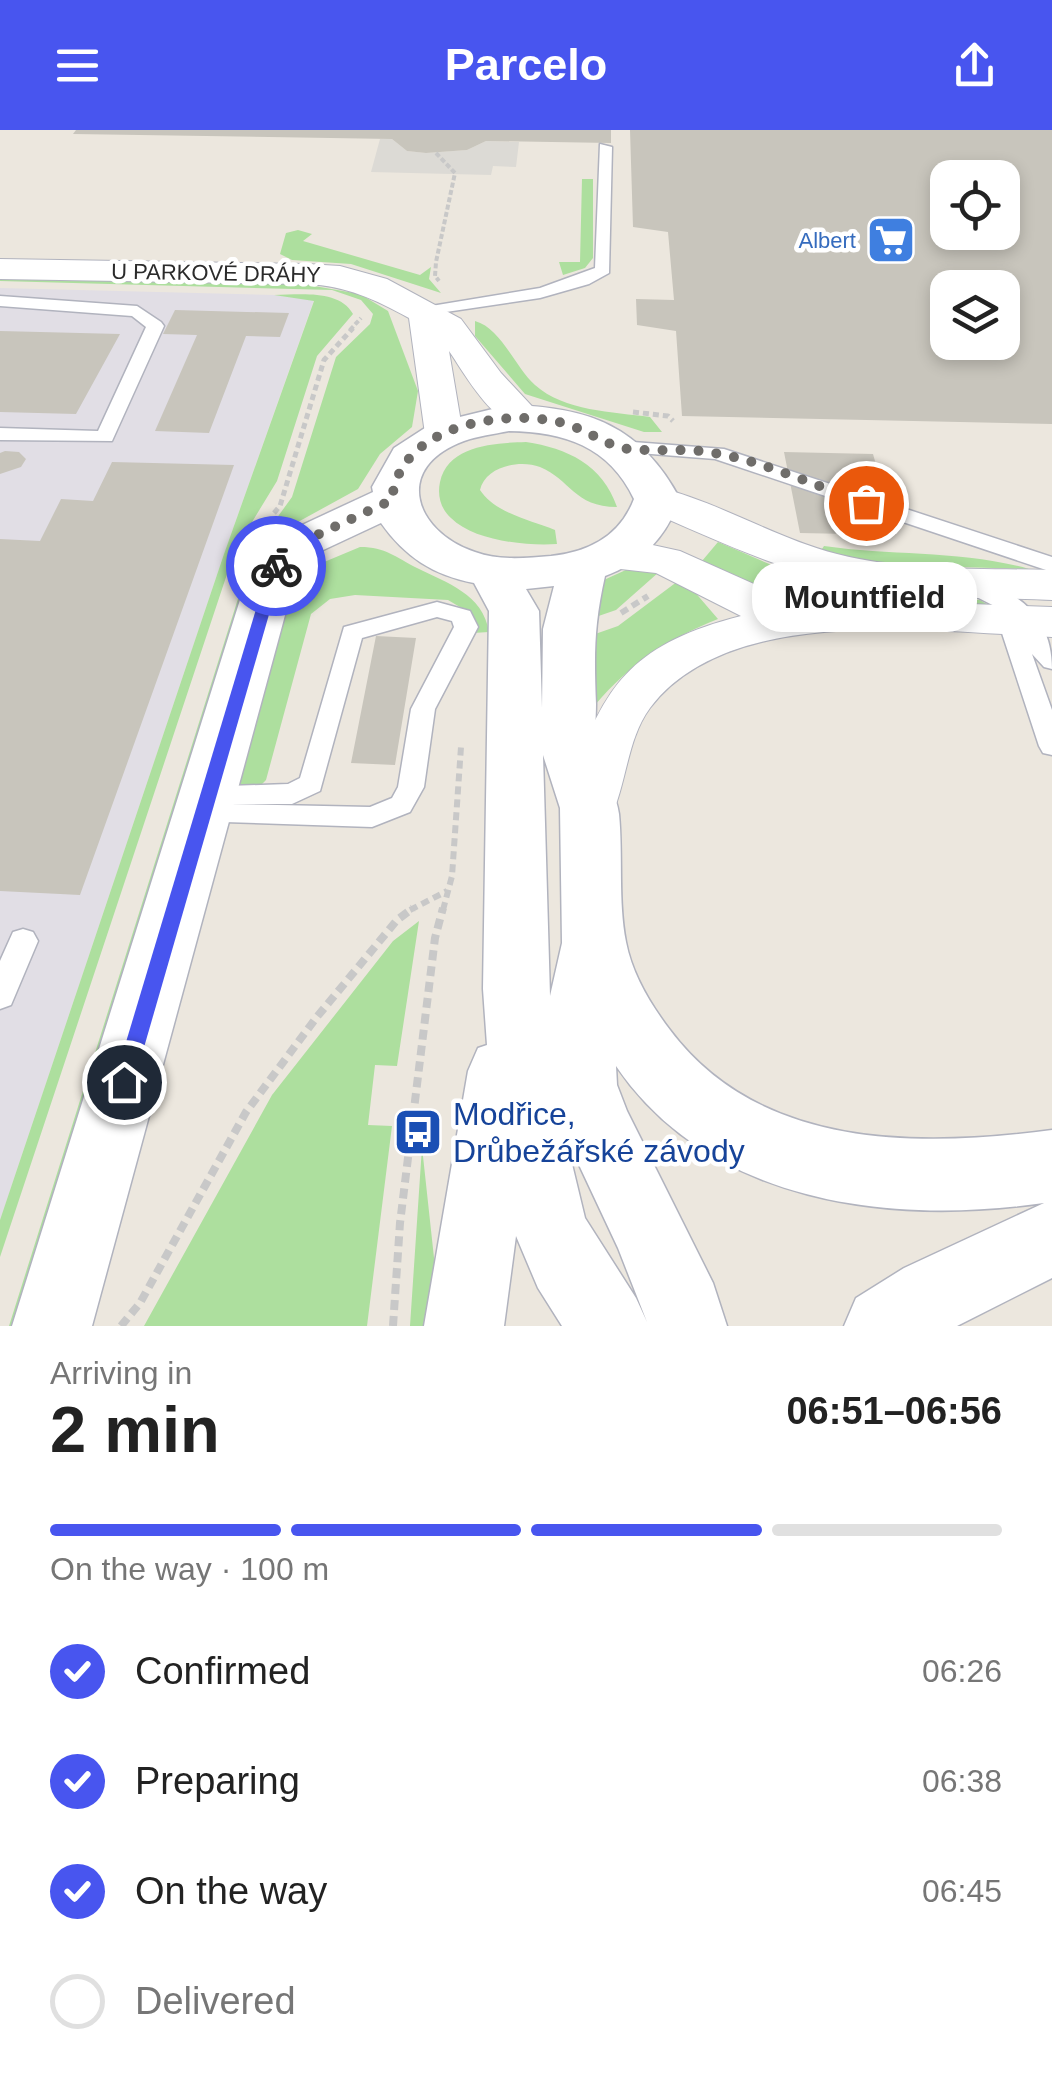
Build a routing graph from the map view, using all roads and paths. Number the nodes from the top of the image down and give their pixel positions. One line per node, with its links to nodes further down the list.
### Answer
1 (605, 148): 7 (lane)
2 (436, 153): 3 (path)
3 (455, 174)
4 (0, 269): 7 (street, U PARKOVÉ DRÁHY)
5 (0, 302): 9 (lane)
6 (360, 306): 14 (path)
7 (425, 312): 8 (street, U PARKOVÉ DRÁHY); 10 (street)
8 (524, 418): 10 (street); 11 (street)
9 (0, 434)
10 (444, 434): 12 (street)
11 (620, 448): 13 (street); 16 (lane)
12 (392, 500): 17 (street); 22 (street)
13 (656, 500): 15 (street); 18 (street)
14 (270, 518)
15 (596, 561): 17 (street); 19 (street); 23 (street)
16 (1052, 565)
17 (493, 573): 27 (street)
18 (1035, 612): 19 (street); 20 (lane); 21 (lane)
19 (800, 620): 23 (street)
20 (1052, 662)
21 (1052, 746)
22 (205, 804): 22 (lane); 31 (street)
23 (589, 808): 26 (street)
24 (448, 891): 32 (path)
25 (22, 940): 28 (lane)
26 (594, 944): 29 (street); 35 (street)
27 (516, 990): 33 (street); 34 (street)
28 (0, 996)
29 (1052, 1166)
30 (1052, 1238): 36 (street)
31 (52, 1326)
32 (121, 1326)
33 (464, 1326)
34 (608, 1326)
35 (688, 1326)
36 (884, 1326)

